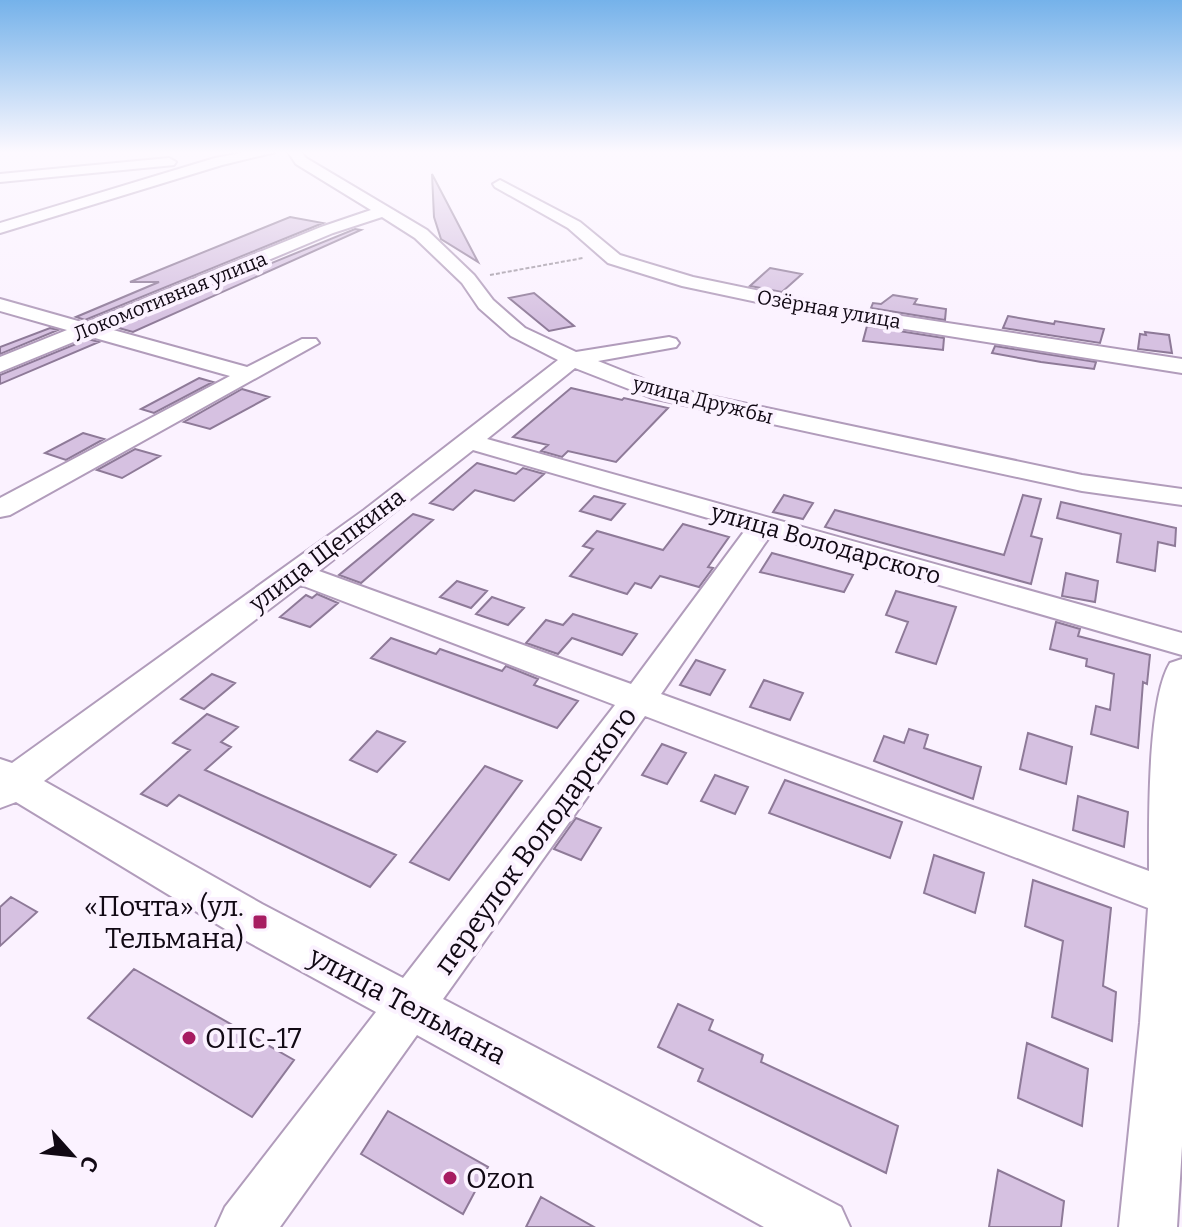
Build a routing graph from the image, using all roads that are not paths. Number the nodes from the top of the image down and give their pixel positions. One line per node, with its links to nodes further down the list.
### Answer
1 (62, 209): 5 (street)
2 (382, 209): 4 (street, улица Дружбы)
3 (546, 209): 12 (street, Озёрная улица)
4 (385, 211): 7 (street, Локомотивная улица); 10 (street, улица Дружбы)
5 (0, 228)
6 (0, 305): 7 (street)
7 (89, 329): 11 (street, Локомотивная улица); 13 (street)
8 (309, 343): 13 (street)
9 (669, 343): 10 (street, улица Щепкина)
10 (573, 359): 14 (street, улица Щепкина); 15 (street, улица Дружбы)
11 (0, 365)
12 (1182, 366)
13 (250, 375): 16 (street)
14 (471, 442): 17 (street, улица Володарского); 18 (street, улица Щепкина)
15 (1182, 497)
16 (0, 509)
17 (763, 526): 19 (street, улица Володарского); 21 (street, переулок Володарского)
18 (296, 573): 21 (street); 22 (street, улица Щепкина)
19 (1182, 644)
20 (1182, 671): 23 (street)
21 (638, 700): 23 (street); 24 (street, переулок Володарского)
22 (5, 783): 24 (street, улица Тельмана)
23 (1169, 897): 27 (street)
24 (411, 1007): 25 (street, переулок Володарского); 26 (street, улица Тельмана)
25 (245, 1227)
26 (821, 1227)
27 (1148, 1227)

